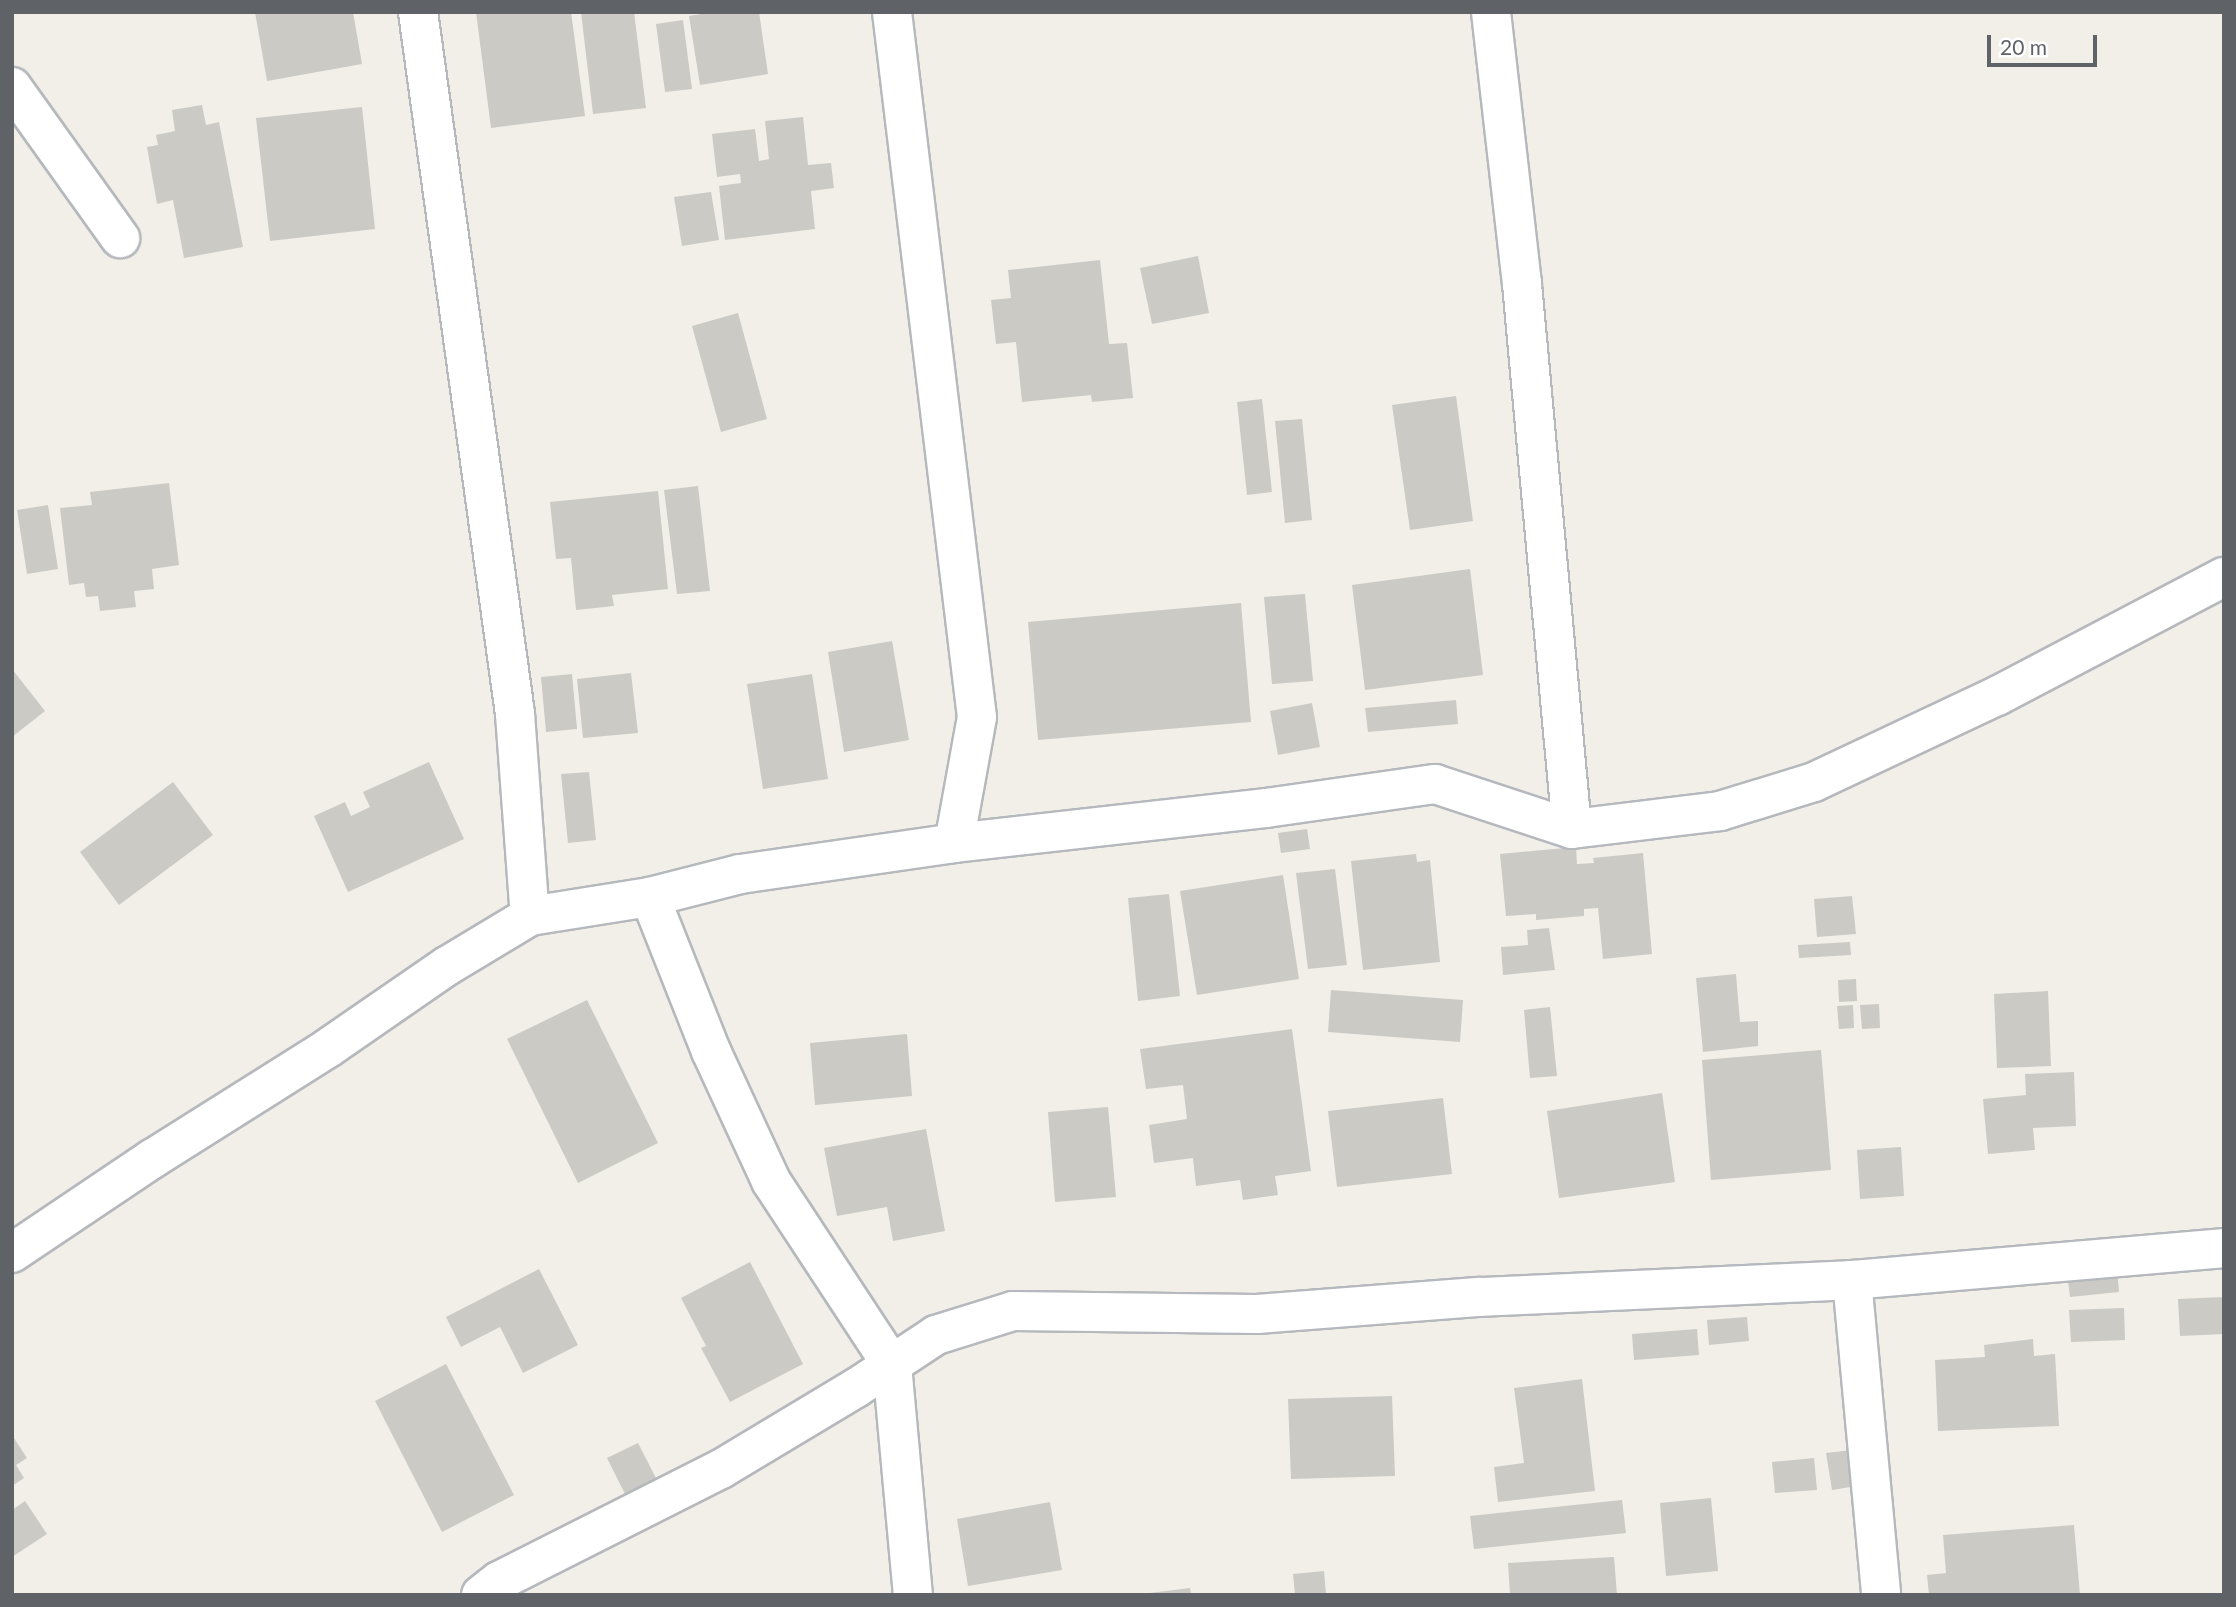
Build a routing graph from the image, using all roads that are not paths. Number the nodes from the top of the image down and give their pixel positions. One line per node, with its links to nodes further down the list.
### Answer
1 (418, 12): 10 (street)
2 (892, 12): 8 (street)
3 (1490, 12): 7 (street)
4 (12, 87): 5 (street)
5 (120, 238)
6 (2224, 578): 7 (street)
7 (1572, 829): 8 (street)
8 (954, 843): 9 (street)
9 (650, 897): 10 (street); 14 (street)
10 (530, 916): 12 (street)
11 (2224, 1248): 13 (street)
12 (12, 1253)
13 (1852, 1280): 14 (street); 17 (street)
14 (892, 1365): 15 (street); 16 (street)
15 (481, 1595)
16 (912, 1595)
17 (1881, 1595)

